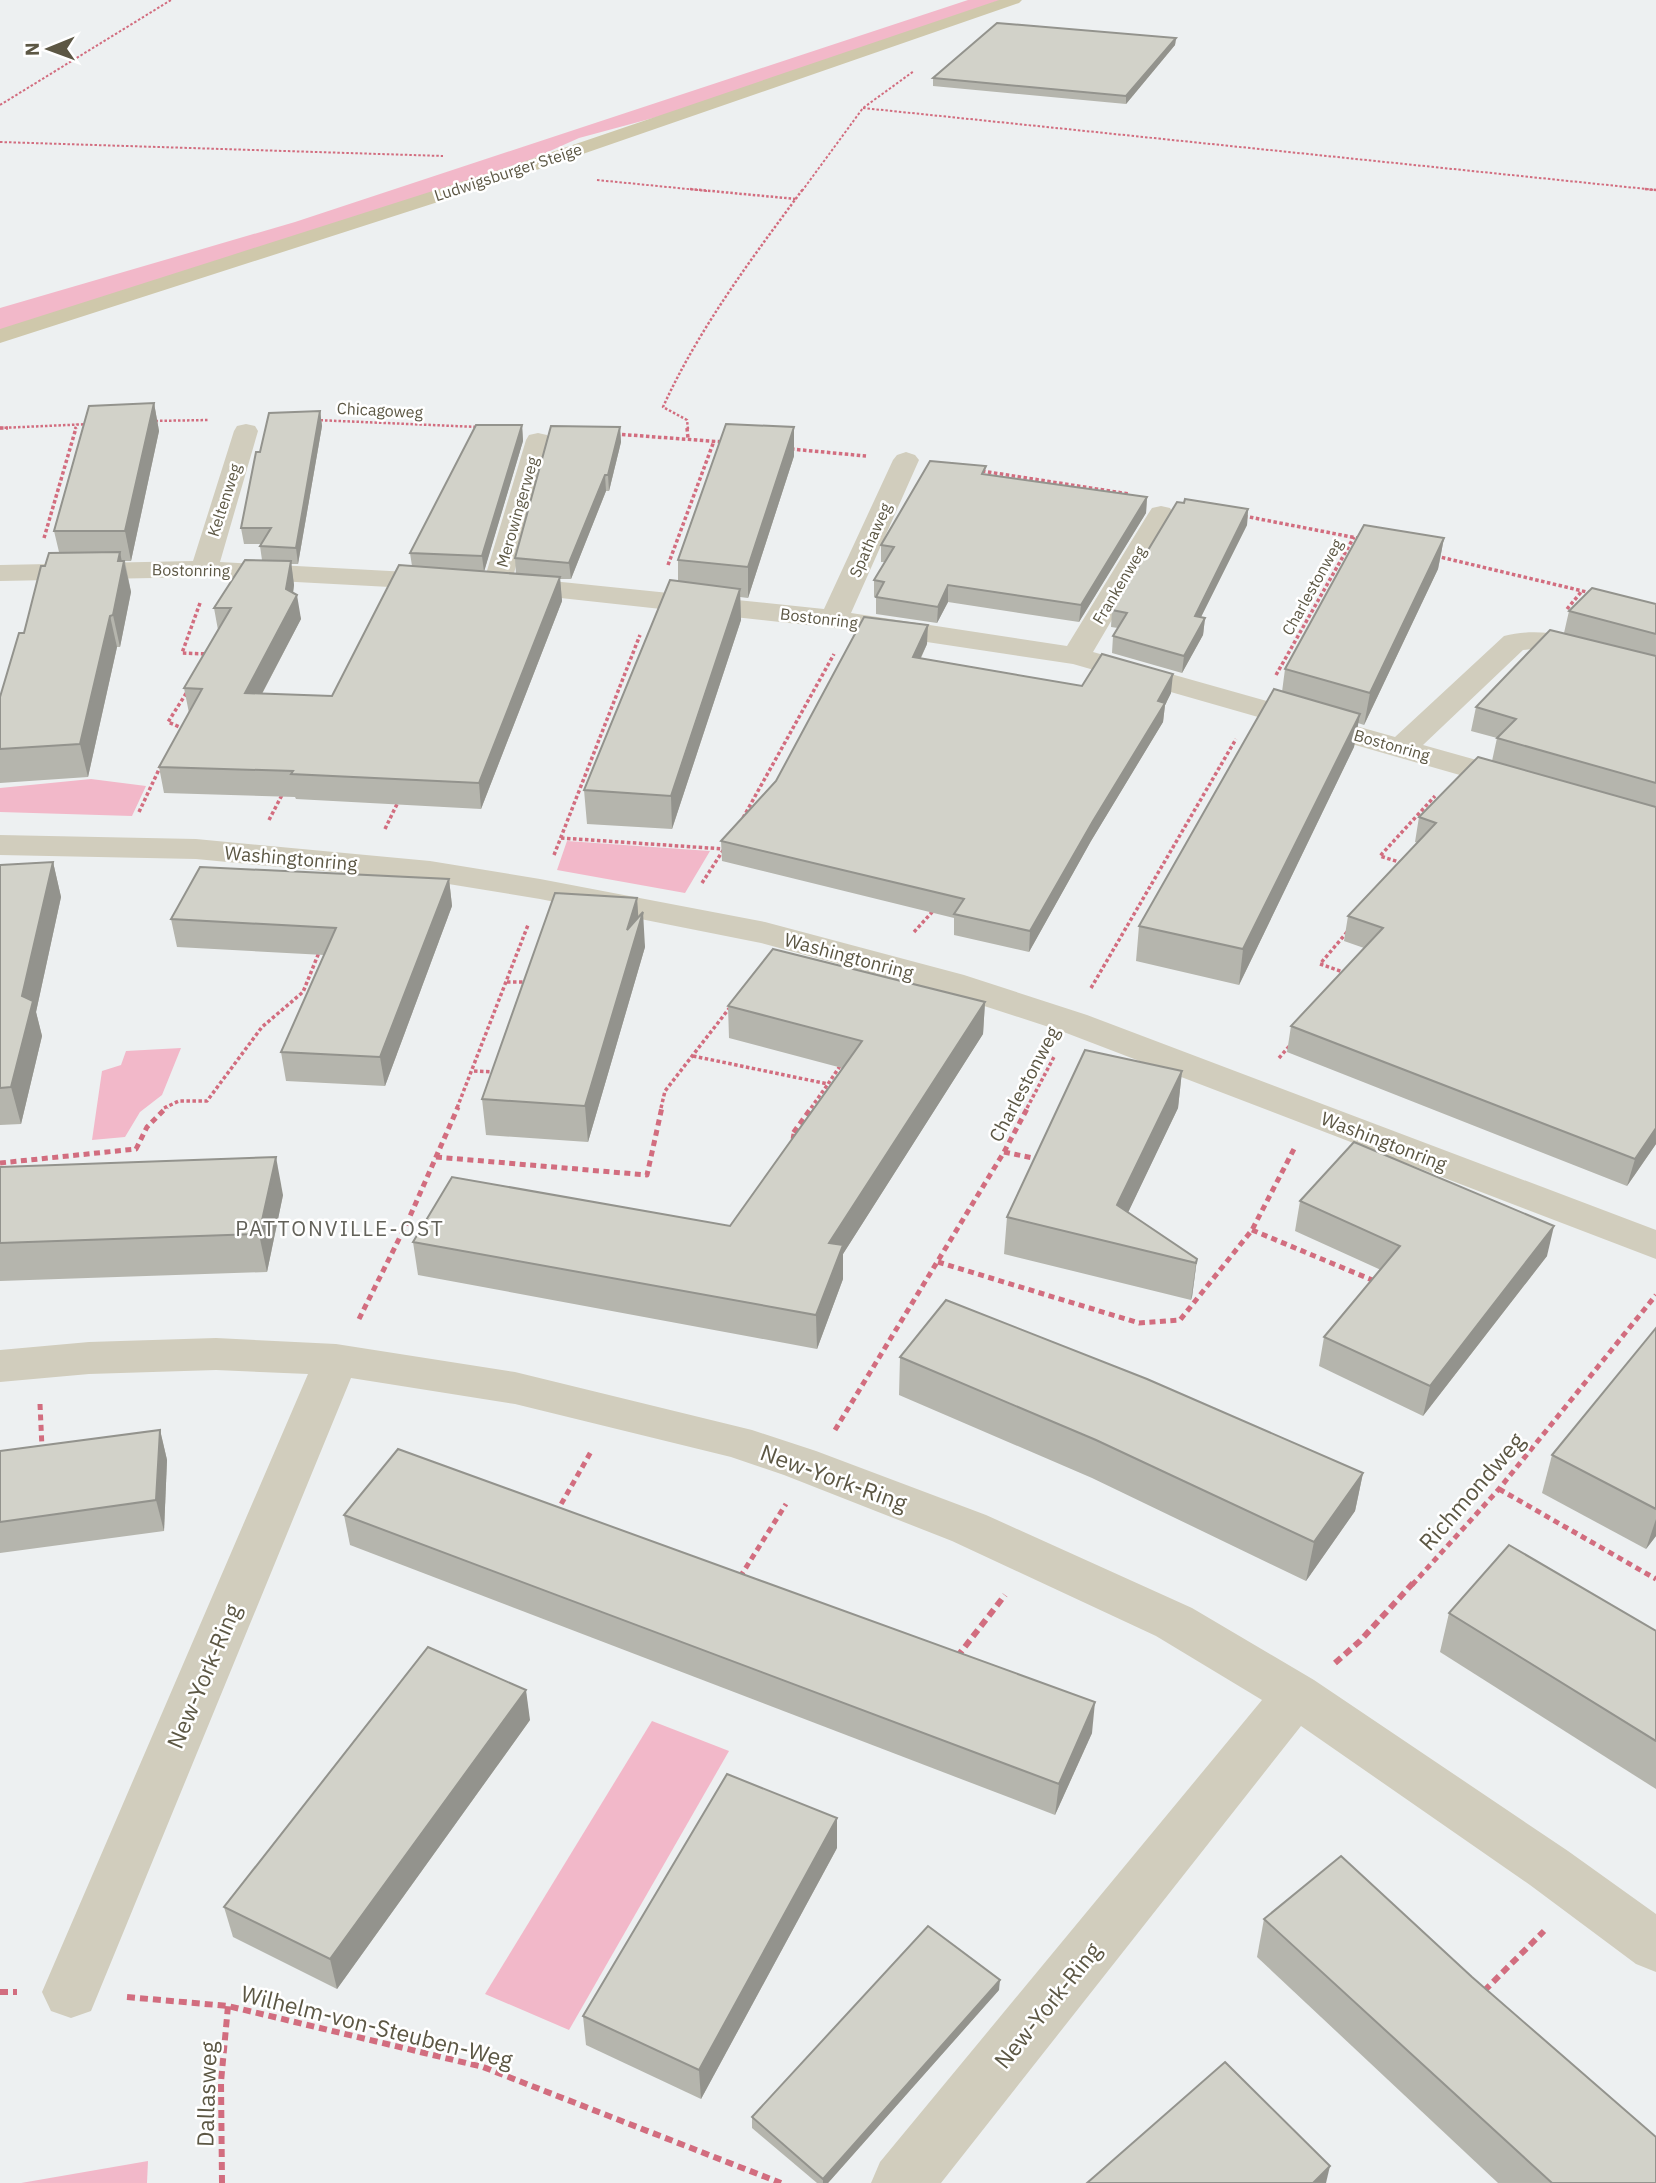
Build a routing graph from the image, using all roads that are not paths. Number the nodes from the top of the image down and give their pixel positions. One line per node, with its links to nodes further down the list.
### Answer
1 (1014, 0): 2 (main road, Ludwigsburger Steige)
2 (0, 336)
3 (246, 431): 7 (street, Keltenweg)
4 (538, 440): 9 (street, Merowingerweg)
5 (906, 460): 10 (street, Spathaweg)
6 (1160, 514): 11 (street, Frankenweg)
7 (204, 569): 8 (street, Bostonring); 9 (street, Bostonring)
8 (0, 573)
9 (497, 584): 10 (street, Bostonring)
10 (834, 619): 11 (street, Bostonring)
11 (1076, 656): 13 (street, Bostonring)
12 (1656, 670): 13 (street)
13 (1402, 748): 14 (street, Bostonring)
14 (1549, 790)
15 (0, 845): 16 (street, Washingtonring)
16 (1656, 1245)
17 (337, 1360): 18 (street, New-York-Ring); 19 (street, New-York-Ring); 21 (street, New-York-Ring)
18 (0, 1366)
19 (1296, 1695): 20 (street, New-York-Ring); 22 (street, New-York-Ring)
20 (1656, 1946)
21 (71, 1992)
22 (902, 2183)

